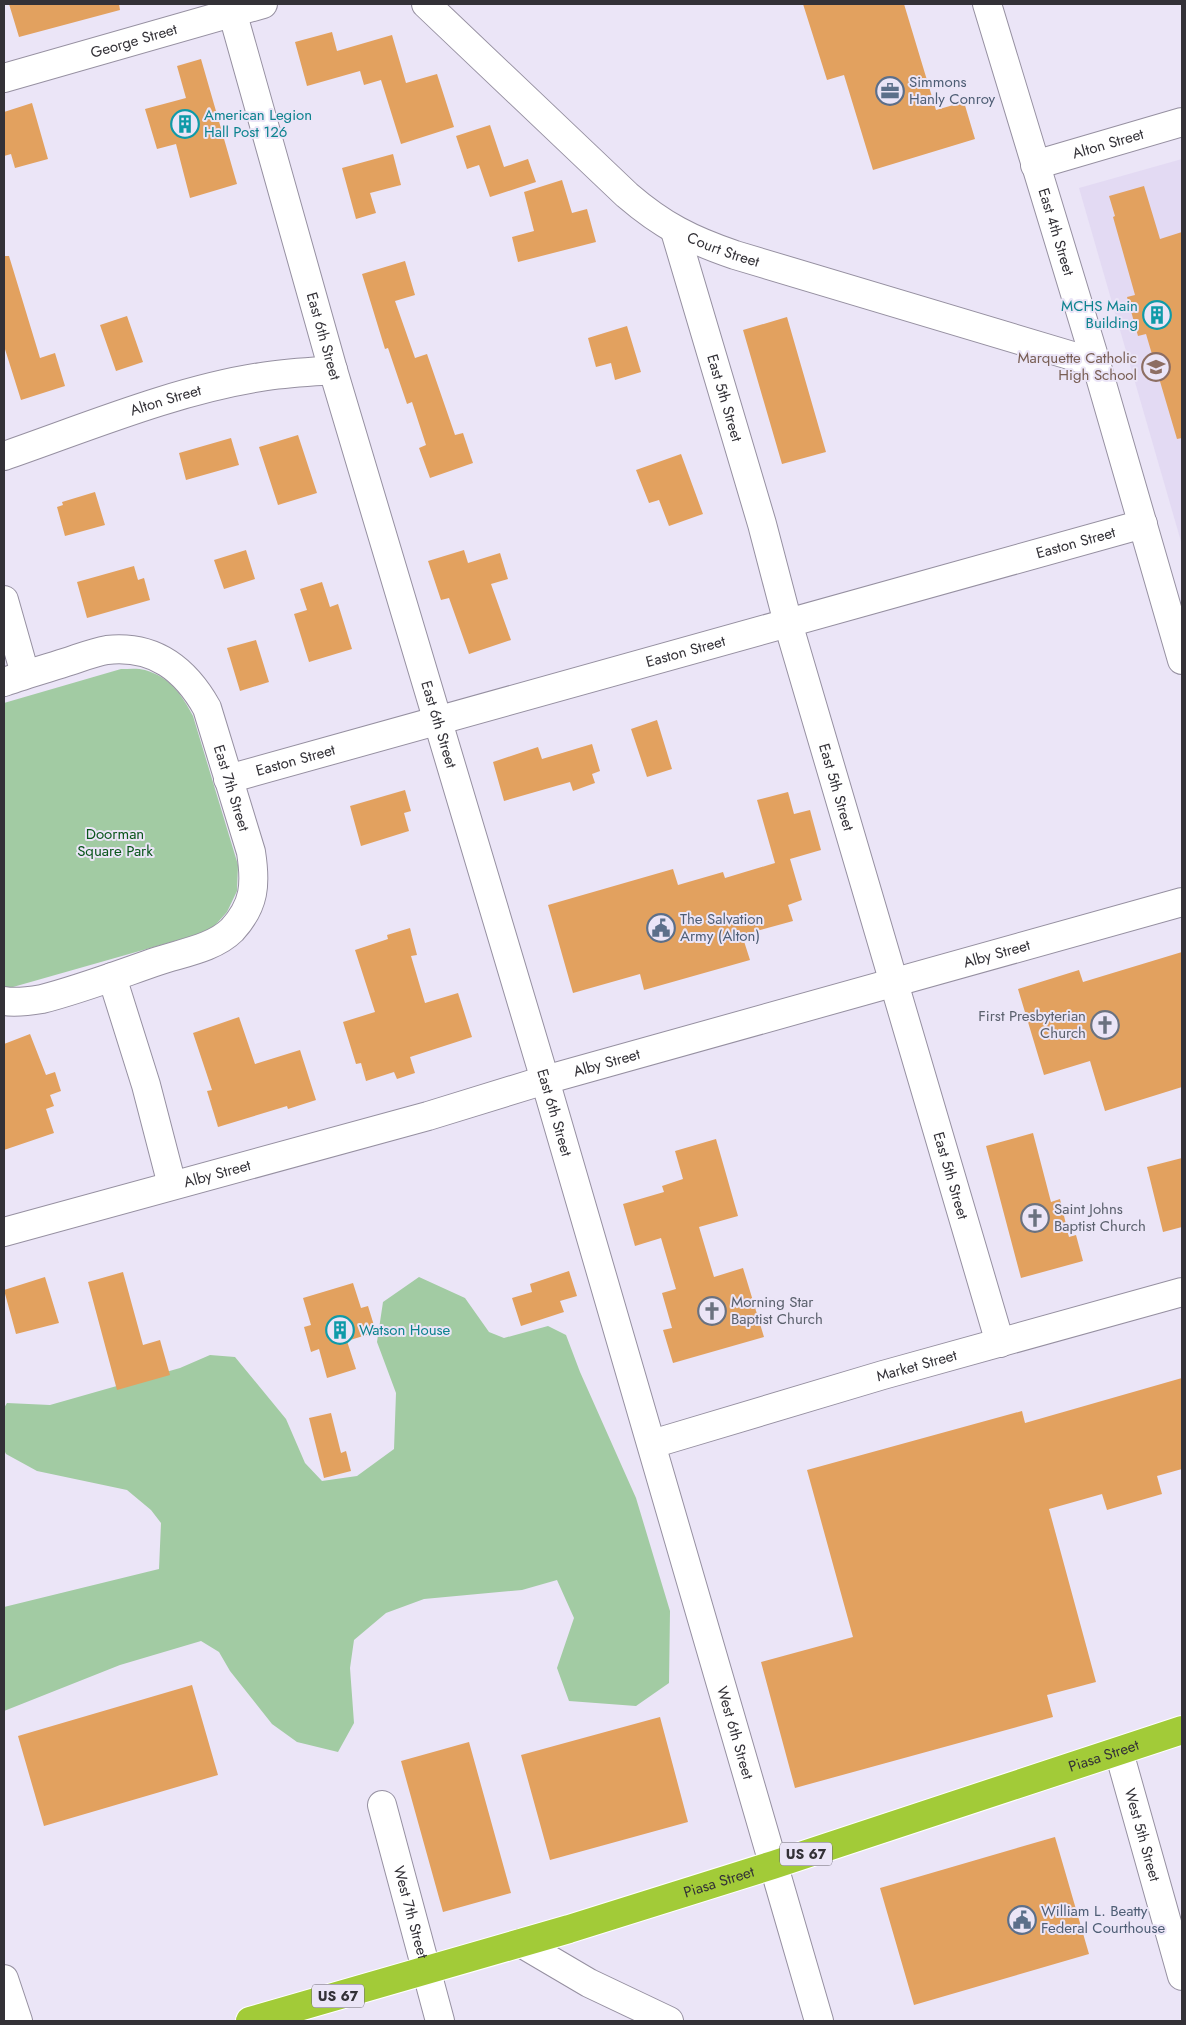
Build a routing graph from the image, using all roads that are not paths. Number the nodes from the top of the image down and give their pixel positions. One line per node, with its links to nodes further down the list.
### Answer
1 (263, 4): 4 (street, George Street)
2 (426, 4): 8 (street, Court Street)
3 (987, 4): 7 (street, East 4th Street)
4 (231, 8): 5 (street, George Street); 10 (street, East 6th Street)
5 (4, 78)
6 (1182, 122): 7 (street, Alton Street)
7 (1035, 165): 9 (street, East 4th Street)
8 (675, 231): 9 (street, Court Street); 14 (street, East 5th Street)
9 (1096, 363): 12 (street, East 4th Street)
10 (333, 370): 11 (street, Alton Street); 17 (street, East 6th Street)
11 (4, 456)
12 (1143, 524): 14 (street, Easton Street); 15 (street, East 4th Street)
13 (4, 600): 16 (street)
14 (788, 623): 17 (street, Easton Street); 21 (street, East 5th Street)
15 (1182, 660)
16 (14, 678): 18 (street, East 7th Street)
17 (439, 721): 18 (street, Easton Street); 23 (street, East 6th Street)
18 (228, 779): 20 (street, East 7th Street)
19 (1182, 902): 21 (street, Alby Street)
20 (112, 977): 22 (street); 24 (street)
21 (894, 982): 23 (street, Alby Street); 27 (street, East 5th Street)
22 (4, 1001)
23 (545, 1080): 24 (street, Alby Street); 28 (street, East 6th Street)
24 (172, 1185): 25 (street, Alby Street)
25 (4, 1232)
26 (1182, 1292): 27 (street, Market Street)
27 (1000, 1343): 28 (street, Market Street)
28 (652, 1444): 32 (street, West 6th Street)
29 (1182, 1730): 30 (highway, Piasa Street / US 67)
30 (1119, 1752): 32 (highway, Piasa Street / US 67); 35 (street, West 5th Street)
31 (382, 1805): 34 (street, West 7th Street)
32 (773, 1865): 33 (highway, Piasa Street / US 67); 41 (street, West 6th Street)
33 (521, 1943): 34 (highway, Piasa Street / US 67); 40 (street)
34 (426, 1970): 38 (highway, Piasa Street / US 67); 39 (street, West 7th Street)
35 (1182, 1976)
36 (4, 1980): 37 (street)
37 (18, 2021)
38 (250, 2021)
39 (440, 2021)
40 (669, 2021)
41 (819, 2021)

